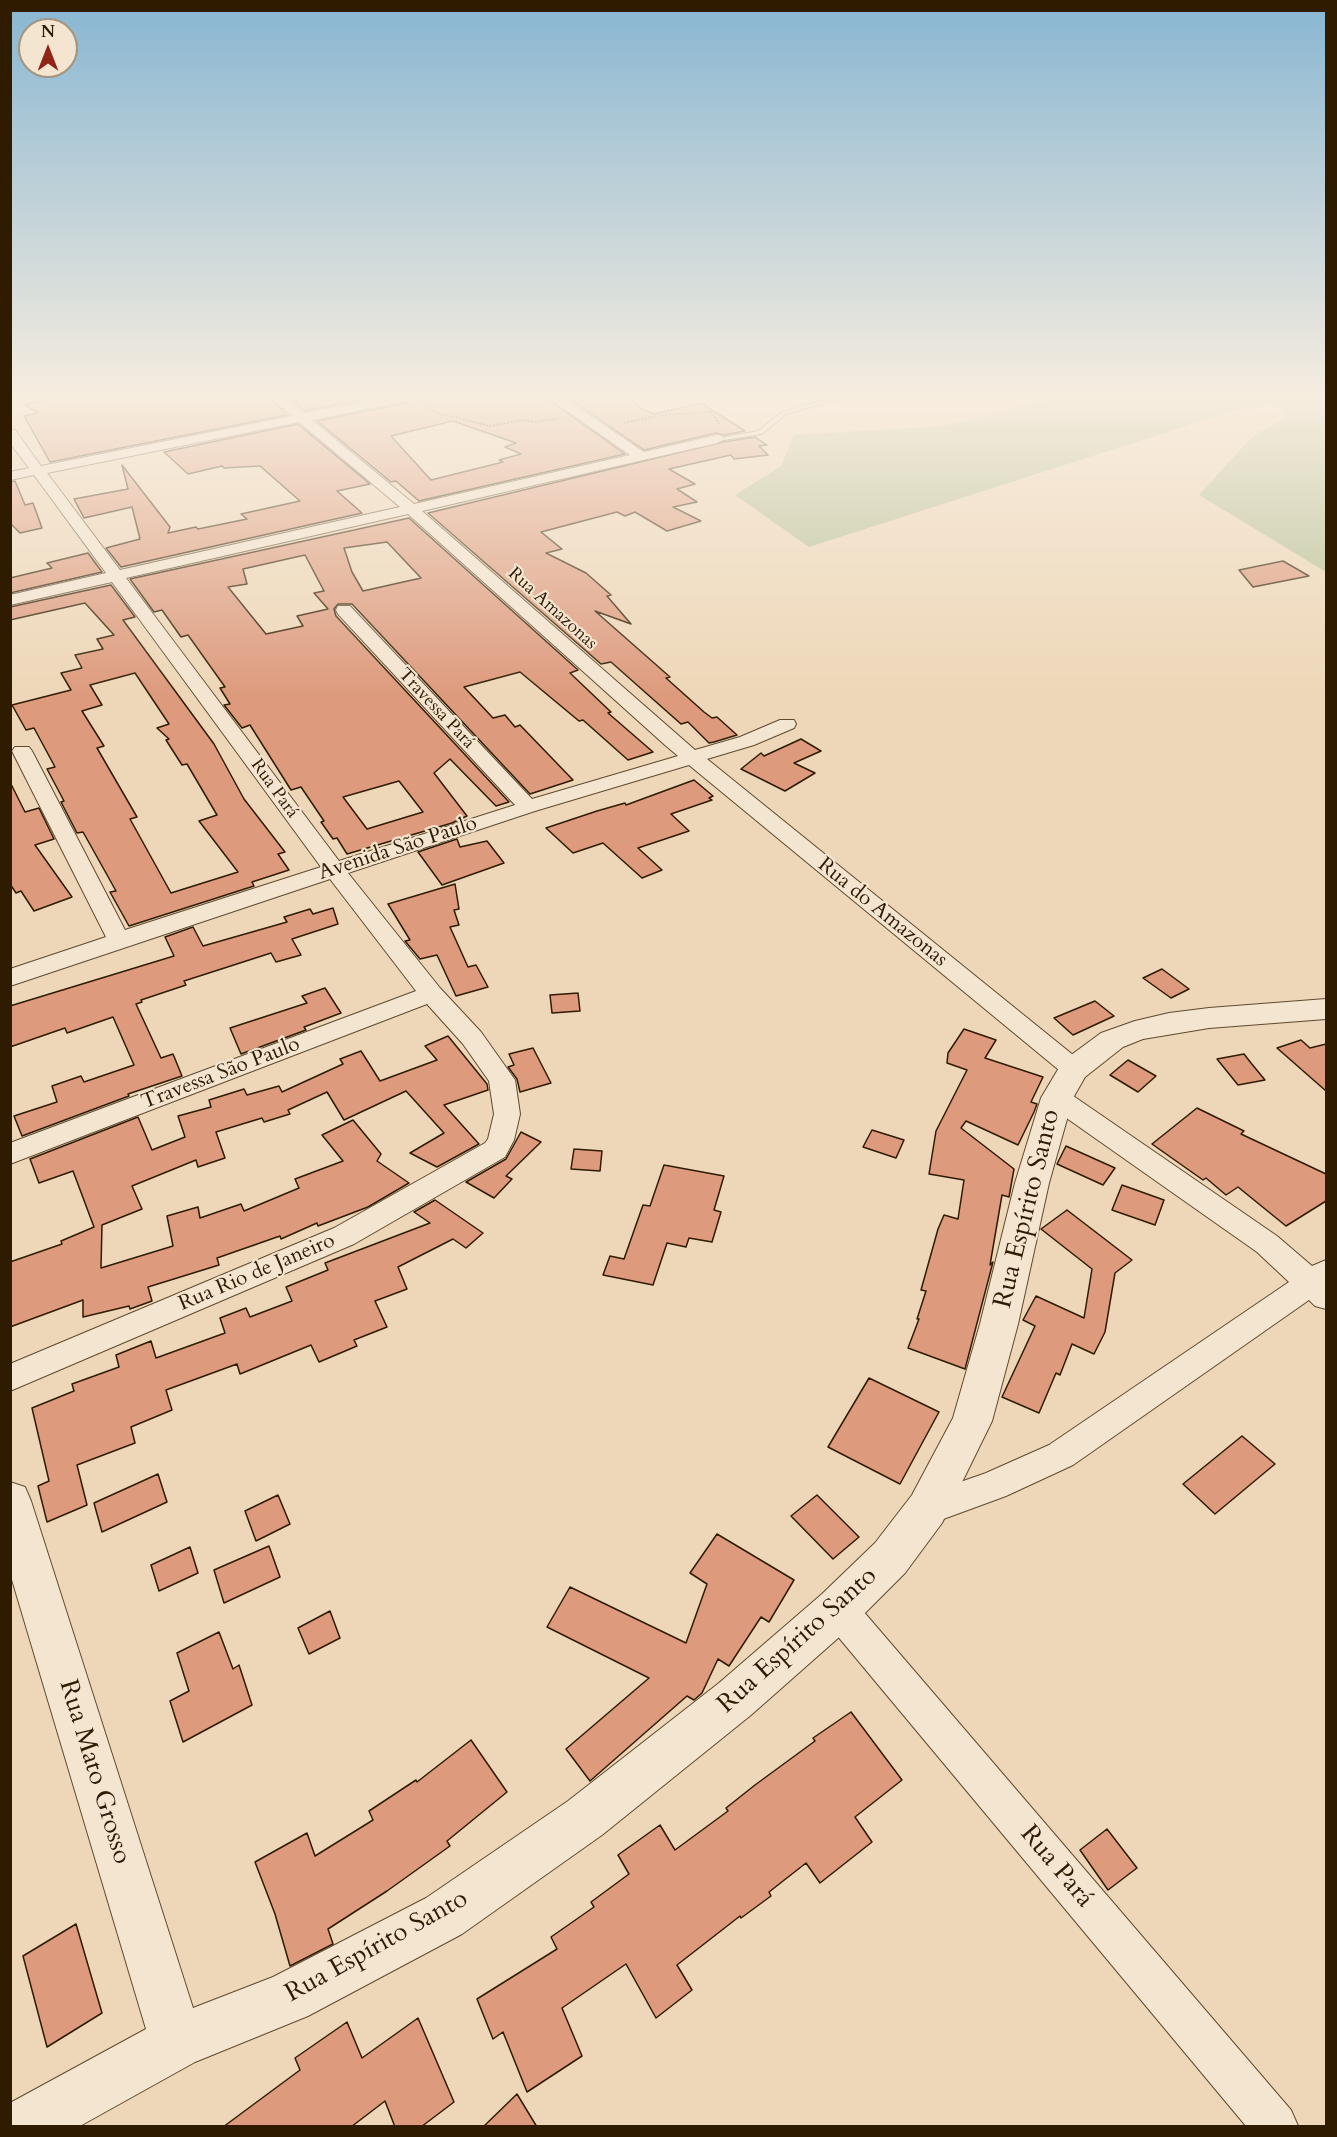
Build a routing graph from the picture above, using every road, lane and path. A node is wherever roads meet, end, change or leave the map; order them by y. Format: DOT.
graph roads {
  1 [pos="59,497"];
  2 [pos="396,497"];
  3 [pos="464,497"];
  4 [pos="411,509"];
  5 [pos="116,576"];
  6 [pos="10,600"];
  7 [pos="344,610"];
  8 [pos="787,724"];
  9 [pos="22,752"];
  10 [pos="691,757"];
  11 [pos="528,807"];
  12 [pos="334,870"];
  13 [pos="119,940"];
  14 [pos="10,978"];
  15 [pos="431,994"];
  16 [pos="1326,1009"];
  17 [pos="1065,1083"];
  18 [pos="495,1150"];
  19 [pos="10,1154"];
  20 [pos="1321,1284"];
  21 [pos="10,1378"];
  22 [pos="10,1502"];
  23 [pos="927,1509"];
  24 [pos="838,1609"];
  25 [pos="177,2042"];
  26 [pos="25,2127"];
  27 [pos="1275,2127"];
  1 -- 5 [label="street, Rua Pará"];
  2 -- 4 [label="street, Rua Amazonas"];
  3 -- 4 [label="street"];
  4 -- 5 [label="street"];
  4 -- 10 [label="street, Rua Amazonas"];
  5 -- 6 [label="street"];
  5 -- 12 [label="street, Rua Pará"];
  7 -- 11 [label="street, Travessa Pará"];
  8 -- 10 [label="street, Avenida São Paulo"];
  9 -- 13 [label="street"];
  10 -- 11 [label="street, Avenida São Paulo"];
  10 -- 17 [label="street, Rua do Amazonas"];
  11 -- 12 [label="street, Avenida São Paulo"];
  12 -- 13 [label="street, Avenida São Paulo"];
  12 -- 15 [label="street, Rua Pará"];
  13 -- 14 [label="street, Avenida São Paulo"];
  15 -- 18 [label="street, Rua Pará"];
  15 -- 19 [label="street, Travessa São Paulo"];
  16 -- 17 [label="street"];
  17 -- 20 [label="street, Rua do Amazonas"];
  17 -- 23 [label="street, Rua Espírito Santo"];
  18 -- 21 [label="street, Rua Rio de Janeiro"];
  20 -- 23 [label="street"];
  22 -- 25 [label="street, Rua Mato Grosso"];
  23 -- 24 [label="street, Rua Espírito Santo"];
  24 -- 25 [label="street, Rua Espírito Santo"];
  24 -- 27 [label="street, Rua Pará"];
  25 -- 26 [label="street, Rua Espírito Santo"];
}
